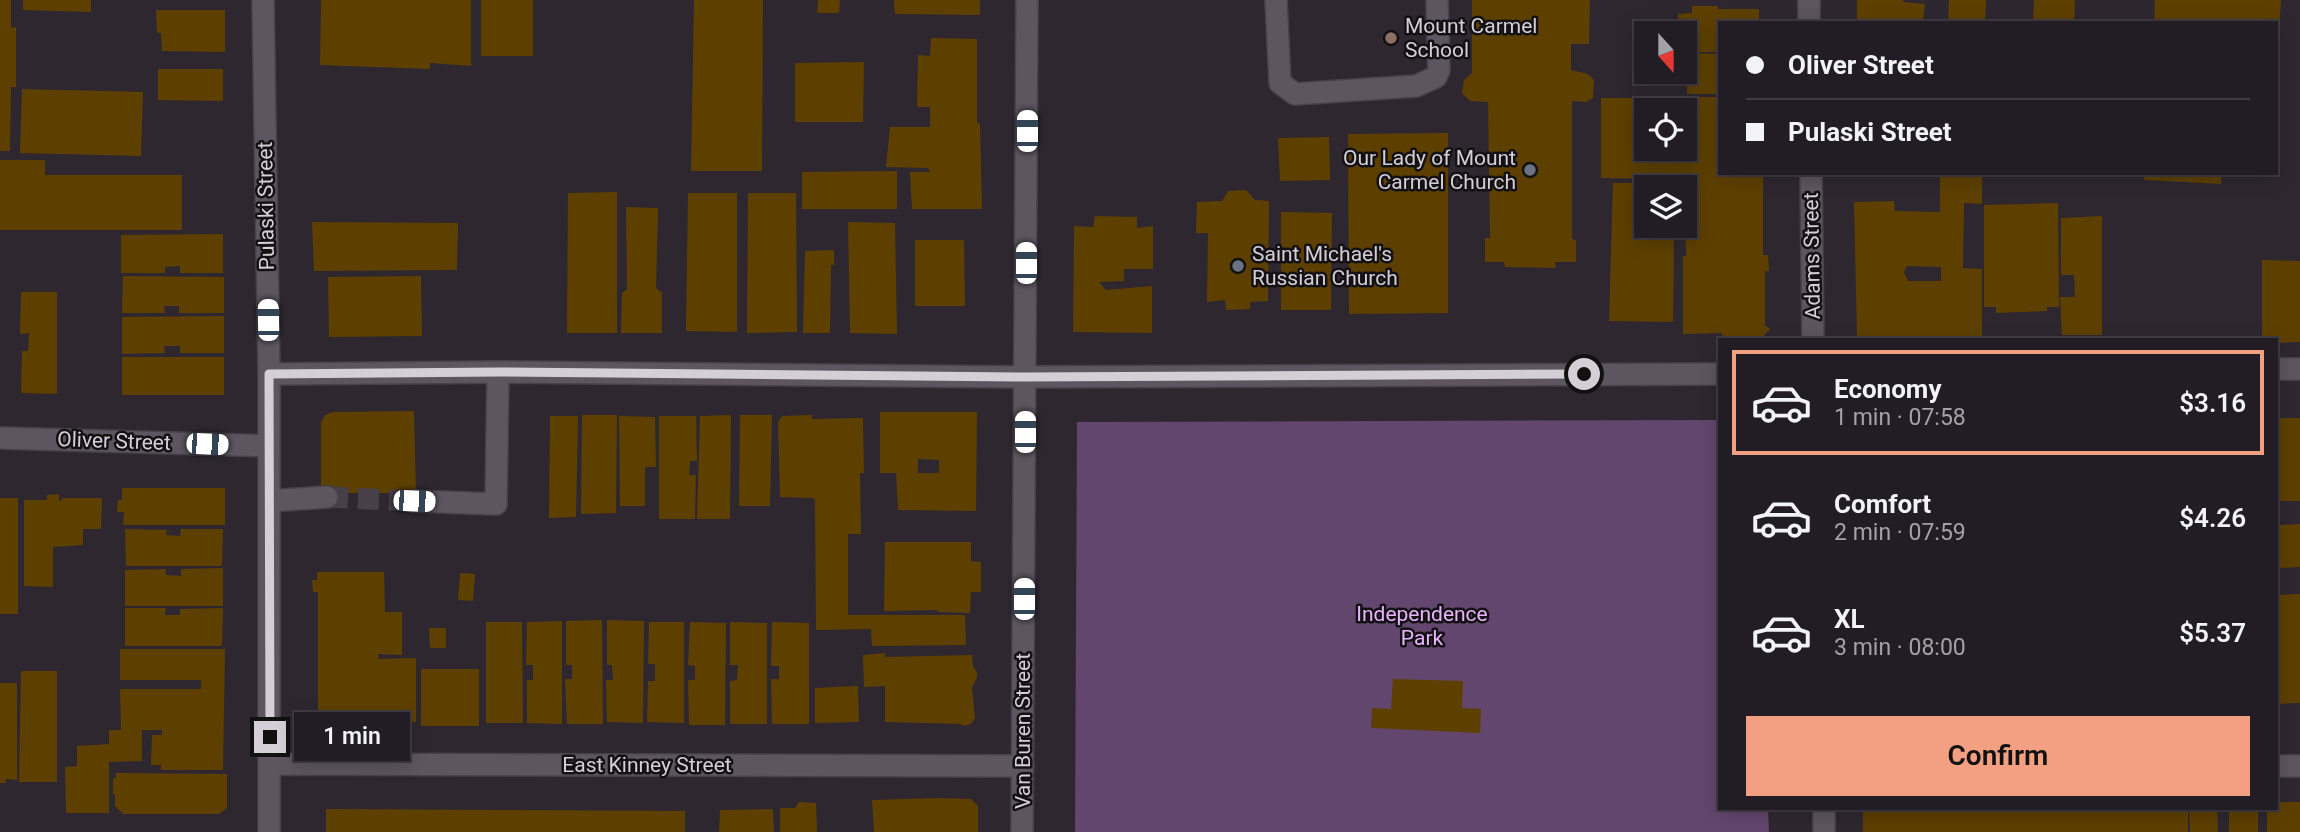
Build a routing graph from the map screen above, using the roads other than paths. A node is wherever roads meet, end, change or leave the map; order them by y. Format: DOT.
graph roads {
  1 [pos="263,0"];
  2 [pos="1027,0"];
  3 [pos="1276,0"];
  4 [pos="1437,0"];
  5 [pos="1809,0"];
  6 [pos="1809,21"];
  7 [pos="1811,175"];
  8 [pos="1812,338"];
  9 [pos="2278,369"];
  10 [pos="2300,369"];
  11 [pos="498,372"];
  12 [pos="269,374"];
  13 [pos="1718,374"];
  14 [pos="1025,377"];
  15 [pos="0,438"];
  16 [pos="269,446"];
  17 [pos="327,497"];
  18 [pos="269,500"];
  19 [pos="414,501"];
  20 [pos="270,764"];
  21 [pos="1023,766"];
  22 [pos="2278,766"];
  23 [pos="2300,766"];
  24 [pos="1824,810"];
  25 [pos="269,832"];
  26 [pos="1023,832"];
  27 [pos="1824,832"];
  1 -- 12 [label="street, Pulaski Street"];
  2 -- 14 [label="street, Van Buren Street"];
  3 -- 4 [label="street"];
  5 -- 6 [label="street"];
  7 -- 8 [label="street, Adams Street"];
  9 -- 10 [label="street"];
  11 -- 12 [label="street"];
  11 -- 14 [label="street"];
  11 -- 19 [label="street"];
  12 -- 16 [label="street, Pulaski Street"];
  13 -- 14 [label="street"];
  14 -- 21 [label="street, Van Buren Street"];
  15 -- 16 [label="street, Oliver Street"];
  16 -- 18 [label="street, Pulaski Street"];
  17 -- 18 [label="street"];
  18 -- 20 [label="street, Pulaski Street"];
  20 -- 21 [label="street, East Kinney Street"];
  20 -- 25 [label="street, Pulaski Street"];
  21 -- 26 [label="street, Van Buren Street"];
  22 -- 23 [label="street"];
  24 -- 27 [label="street"];
}
